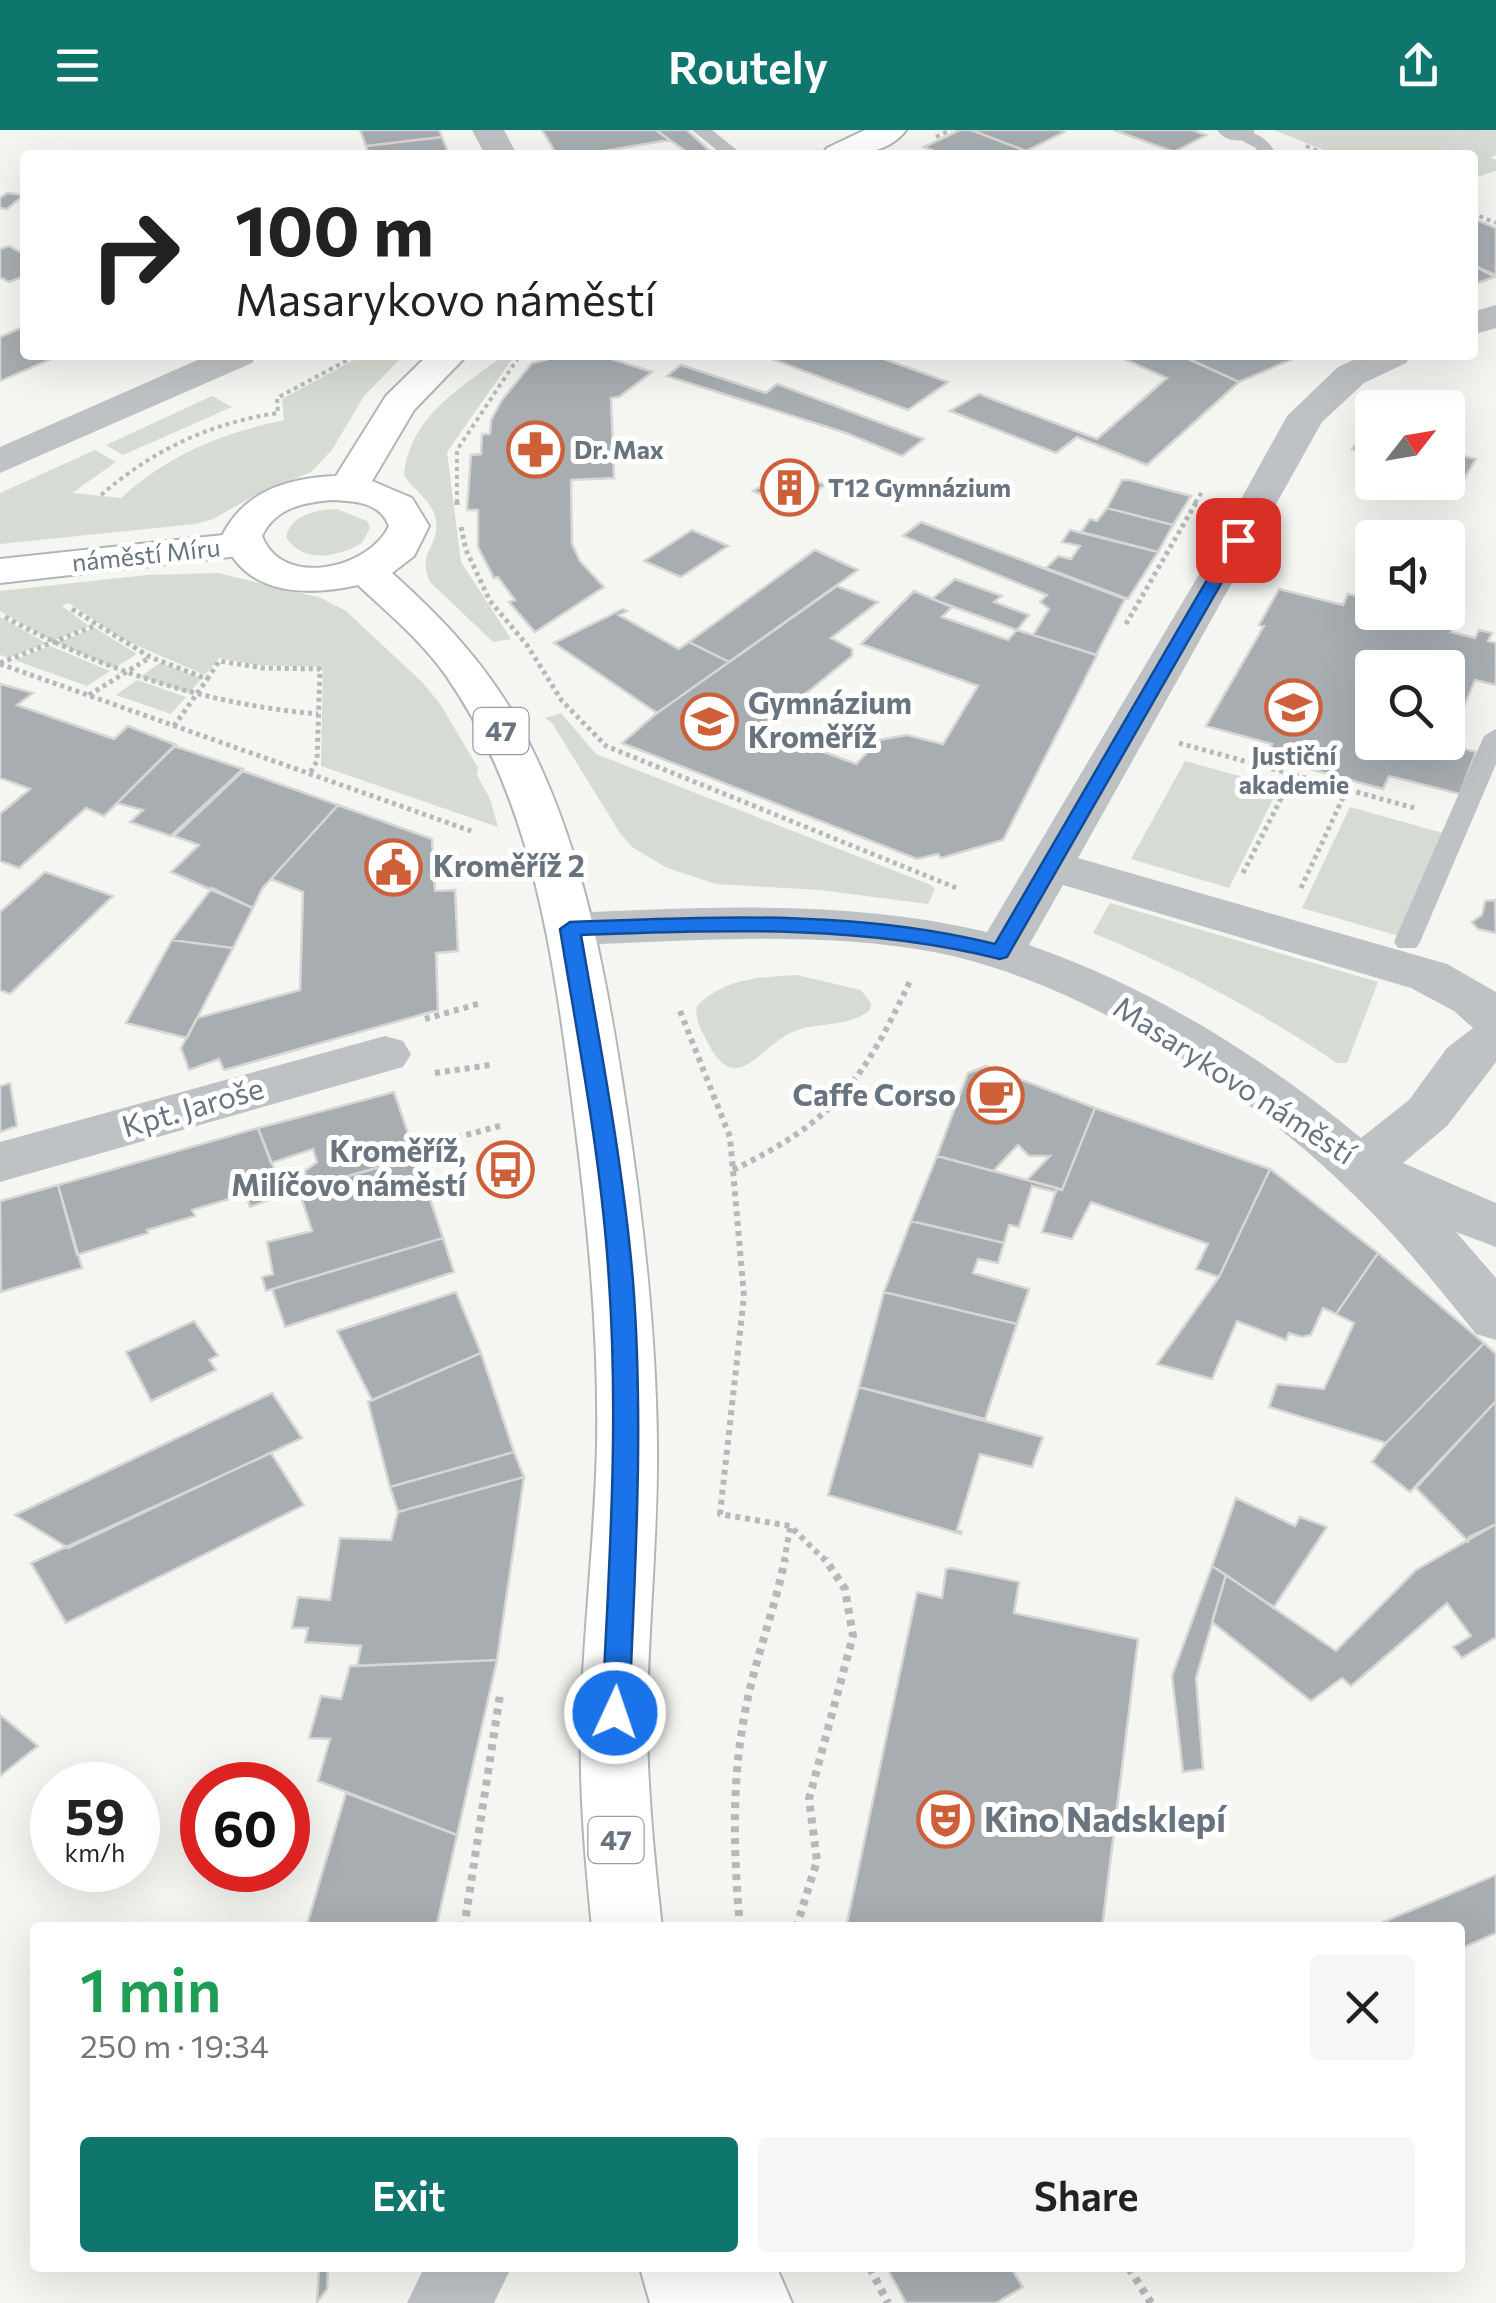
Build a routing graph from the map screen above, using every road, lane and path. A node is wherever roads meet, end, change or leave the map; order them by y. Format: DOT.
graph roads {
  1 [pos="701,130"];
  2 [pos="890,130"];
  3 [pos="1236,131"];
  4 [pos="727,150"];
  5 [pos="848,150"];
  6 [pos="1265,150"];
  7 [pos="228,360"];
  8 [pos="348,360"];
  9 [pos="445,360"];
  10 [pos="517,360"];
  11 [pos="1382,360"];
  12 [pos="0,461"];
  13 [pos="348,488"];
  14 [pos="101,495"];
  15 [pos="242,545"];
  16 [pos="0,560"];
  17 [pos="50,564"];
  18 [pos="0,571"];
  19 [pos="366,571"];
  20 [pos="67,605"];
  21 [pos="0,614"];
  22 [pos="95,626"];
  23 [pos="52,644"];
  24 [pos="150,657"];
  25 [pos="0,664"];
  26 [pos="123,674"];
  27 [pos="208,678"];
  28 [pos="89,696"];
  29 [pos="194,696"];
  30 [pos="318,714"];
  31 [pos="173,726"];
  32 [pos="1496,736"];
  33 [pos="1178,743"];
  34 [pos="1293,774"];
  35 [pos="309,775"];
  36 [pos="1347,789"];
  37 [pos="1460,820"];
  38 [pos="474,832"];
  39 [pos="1048,865"];
  40 [pos="1242,876"];
  41 [pos="1299,892"];
  42 [pos="972,894"];
  43 [pos="570,929"];
  44 [pos="1407,942"];
  45 [pos="1000,952"];
  46 [pos="914,974"];
  47 [pos="680,1011"];
  48 [pos="1496,1018"];
  49 [pos="1496,1038"];
  50 [pos="386,1054"];
  51 [pos="502,1126"];
  52 [pos="418,1148"];
  53 [pos="0,1162"];
  54 [pos="1359,1167"];
  55 [pos="733,1170"];
  56 [pos="1496,1226"];
  57 [pos="1496,1318"];
  58 [pos="790,1526"];
  59 [pos="500,1696"];
  60 [pos="465,1922"];
  61 [pos="625,1922"];
  62 [pos="740,1922"];
  63 [pos="798,1922"];
  64 [pos="469,2272"];
  65 [pos="680,2272"];
  66 [pos="738,2272"];
  67 [pos="872,2272"];
  68 [pos="1132,2272"];
  69 [pos="446,2303"];
  70 [pos="689,2303"];
  71 [pos="753,2303"];
  72 [pos="888,2303"];
  73 [pos="1151,2303"];
  1 -- 4 [label="lane"];
  2 -- 5 [label="main road"];
  3 -- 6 [label="lane"];
  7 -- 12 [label="street"];
  8 -- 14 [label="path"];
  9 -- 13 [label="main road"];
  10 -- 42 [label="path"];
  11 -- 39 [label="street"];
  13 -- 15 [label="main road, náměstí Míru"];
  13 -- 19 [label="main road, náměstí Míru"];
  15 -- 17 [label="main road, náměstí Míru"];
  15 -- 19 [label="main road, náměstí Míru"];
  16 -- 17 [label="street, náměstí Míru"];
  17 -- 18 [label="main road, náměstí Míru"];
  19 -- 43 [label="main road, 47"];
  20 -- 22 [label="path"];
  21 -- 23 [label="path"];
  22 -- 23 [label="path"];
  22 -- 24 [label="path"];
  23 -- 25 [label="path"];
  23 -- 26 [label="path"];
  24 -- 26 [label="path"];
  24 -- 27 [label="path"];
  25 -- 28 [label="path"];
  26 -- 28 [label="path"];
  26 -- 29 [label="path"];
  27 -- 29 [label="path"];
  27 -- 30 [label="path"];
  28 -- 31 [label="path"];
  29 -- 30 [label="path"];
  29 -- 31 [label="path"];
  30 -- 35 [label="path"];
  31 -- 35 [label="path"];
  32 -- 37 [label="lane"];
  33 -- 34 [label="path"];
  34 -- 36 [label="path"];
  34 -- 40 [label="path"];
  35 -- 38 [label="path"];
  36 -- 37 [label="path"];
  36 -- 41 [label="path"];
  37 -- 44 [label="lane"];
  39 -- 45 [label="street"];
  39 -- 48 [label="street"];
  43 -- 45 [label="street, Masarykovo náměstí"];
  43 -- 61 [label="main road, 47"];
  45 -- 54 [label="street, Masarykovo náměstí"];
  46 -- 55 [label="path"];
  47 -- 55 [label="path"];
  49 -- 54 [label="street, Masarykovo náměstí"];
  50 -- 53 [label="street, Kpt. Jaroše"];
  51 -- 52 [label="path"];
  54 -- 56 [label="street"];
  54 -- 57 [label="street"];
  55 -- 58 [label="path"];
  58 -- 62 [label="path"];
  58 -- 63 [label="path"];
  59 -- 60 [label="path"];
  64 -- 69 [label="street"];
  65 -- 70 [label="main road"];
  66 -- 71 [label="main road"];
  67 -- 72 [label="path"];
  68 -- 73 [label="path"];
}
